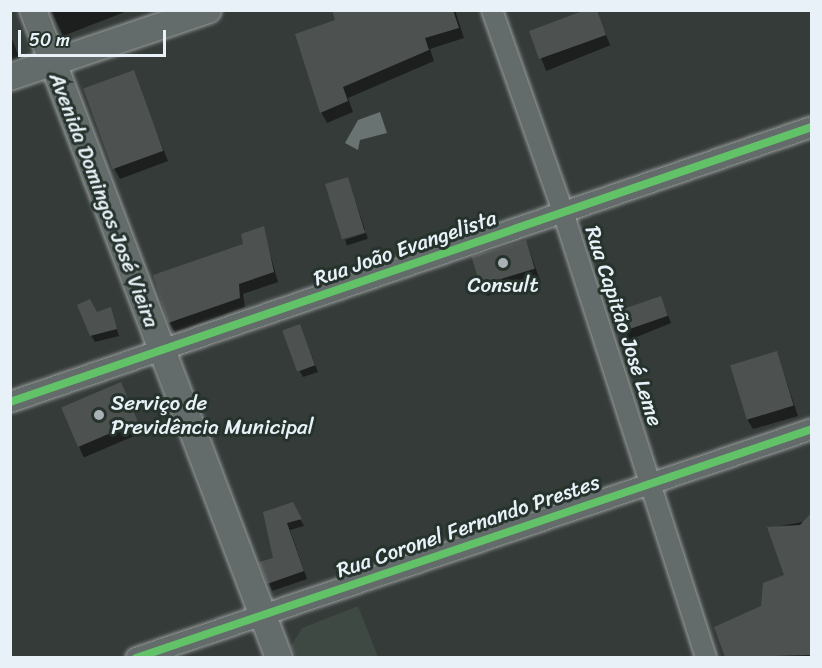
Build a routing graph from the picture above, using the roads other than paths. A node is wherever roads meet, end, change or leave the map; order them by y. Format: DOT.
graph roads {
  1 [pos="33,10"];
  2 [pos="208,10"];
  3 [pos="492,10"];
  4 [pos="52,63"];
  5 [pos="10,77"];
  6 [pos="812,127"];
  7 [pos="563,212"];
  8 [pos="162,350"];
  9 [pos="10,402"];
  10 [pos="812,429"];
  11 [pos="649,483"];
  12 [pos="263,615"];
  13 [pos="136,657"];
  14 [pos="279,657"];
  15 [pos="706,657"];
  1 -- 4 [label="main road, Avenida Domingos José Vieira"];
  2 -- 4 [label="main road"];
  3 -- 7 [label="street, Rua Capitão José Leme"];
  4 -- 5 [label="main road"];
  4 -- 8 [label="main road, Avenida Domingos José Vieira"];
  6 -- 7 [label="street, Rua João Evangelista"];
  7 -- 8 [label="street, Rua João Evangelista"];
  7 -- 11 [label="street, Rua Capitão José Leme"];
  8 -- 9 [label="street, Rua João Evangelista"];
  8 -- 12 [label="main road, Avenida Domingos José Vieira"];
  10 -- 11 [label="street, Rua Coronel Fernando Prestes"];
  11 -- 12 [label="street, Rua Coronel Fernando Prestes"];
  11 -- 15 [label="street, Rua Capitão José Leme"];
  12 -- 13 [label="street, Rua Coronel Fernando Prestes"];
  12 -- 14 [label="main road, Avenida Domingos José Vieira"];
}
